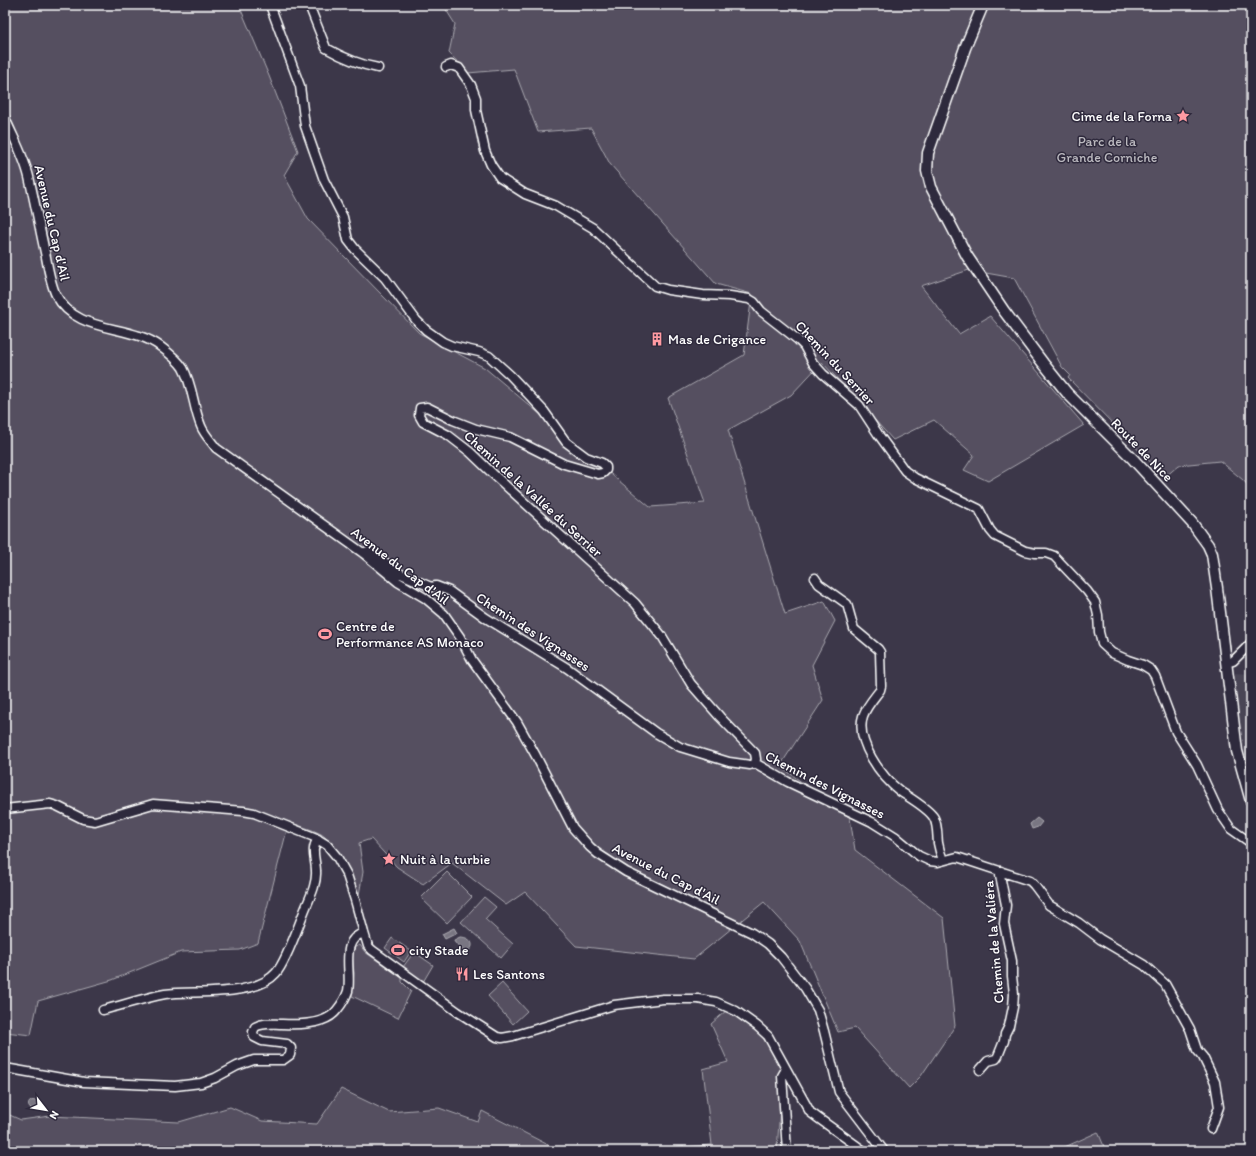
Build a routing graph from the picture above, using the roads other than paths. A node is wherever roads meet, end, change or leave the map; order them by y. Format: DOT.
graph roads {
  1 [pos="270,5"];
  2 [pos="309,5"];
  3 [pos="983,5"];
  4 [pos="446,67"];
  5 [pos="378,68"];
  6 [pos="5,118"];
  7 [pos="363,553"];
  8 [pos="815,578"];
  9 [pos="431,587"];
  10 [pos="425,598"];
  11 [pos="1251,643"];
  12 [pos="1226,663"];
  13 [pos="755,763"];
  14 [pos="1251,801"];
  15 [pos="5,810"];
  16 [pos="318,839"];
  17 [pos="1251,843"];
  18 [pos="943,860"];
  19 [pos="1002,871"];
  20 [pos="364,933"];
  21 [pos="103,1010"];
  22 [pos="5,1068"];
  23 [pos="786,1069"];
  24 [pos="980,1070"];
  25 [pos="1211,1129"];
  26 [pos="787,1151"];
  27 [pos="864,1151"];
  28 [pos="884,1151"];
  1 -- 13 [label="street, Chemin de la Vallée du Serrier"];
  2 -- 5 [label="street"];
  3 -- 12 [label="main road, Route de Nice"];
  4 -- 17 [label="street, Chemin du Serrier"];
  6 -- 7 [label="street, Avenue du Cap d'Ail"];
  7 -- 9 [label="street, Chemin des Vignasses"];
  7 -- 10 [label="street, Avenue du Cap d'Ail"];
  8 -- 18 [label="street"];
  9 -- 10 [label="street"];
  9 -- 13 [label="street, Chemin des Vignasses"];
  10 -- 28 [label="street, Avenue du Cap d'Ail"];
  11 -- 12 [label="street"];
  12 -- 14 [label="main road, Route de Nice"];
  13 -- 18 [label="street, Chemin des Vignasses"];
  15 -- 16 [label="street"];
  16 -- 20 [label="street"];
  16 -- 21 [label="street"];
  18 -- 19 [label="street, Chemin des Vignasses"];
  19 -- 24 [label="street, Chemin de la Valiéra"];
  19 -- 25 [label="street, Chemin des Vignasses"];
  20 -- 22 [label="street"];
  20 -- 23 [label="street"];
  23 -- 26 [label="street"];
  23 -- 27 [label="street"];
}
